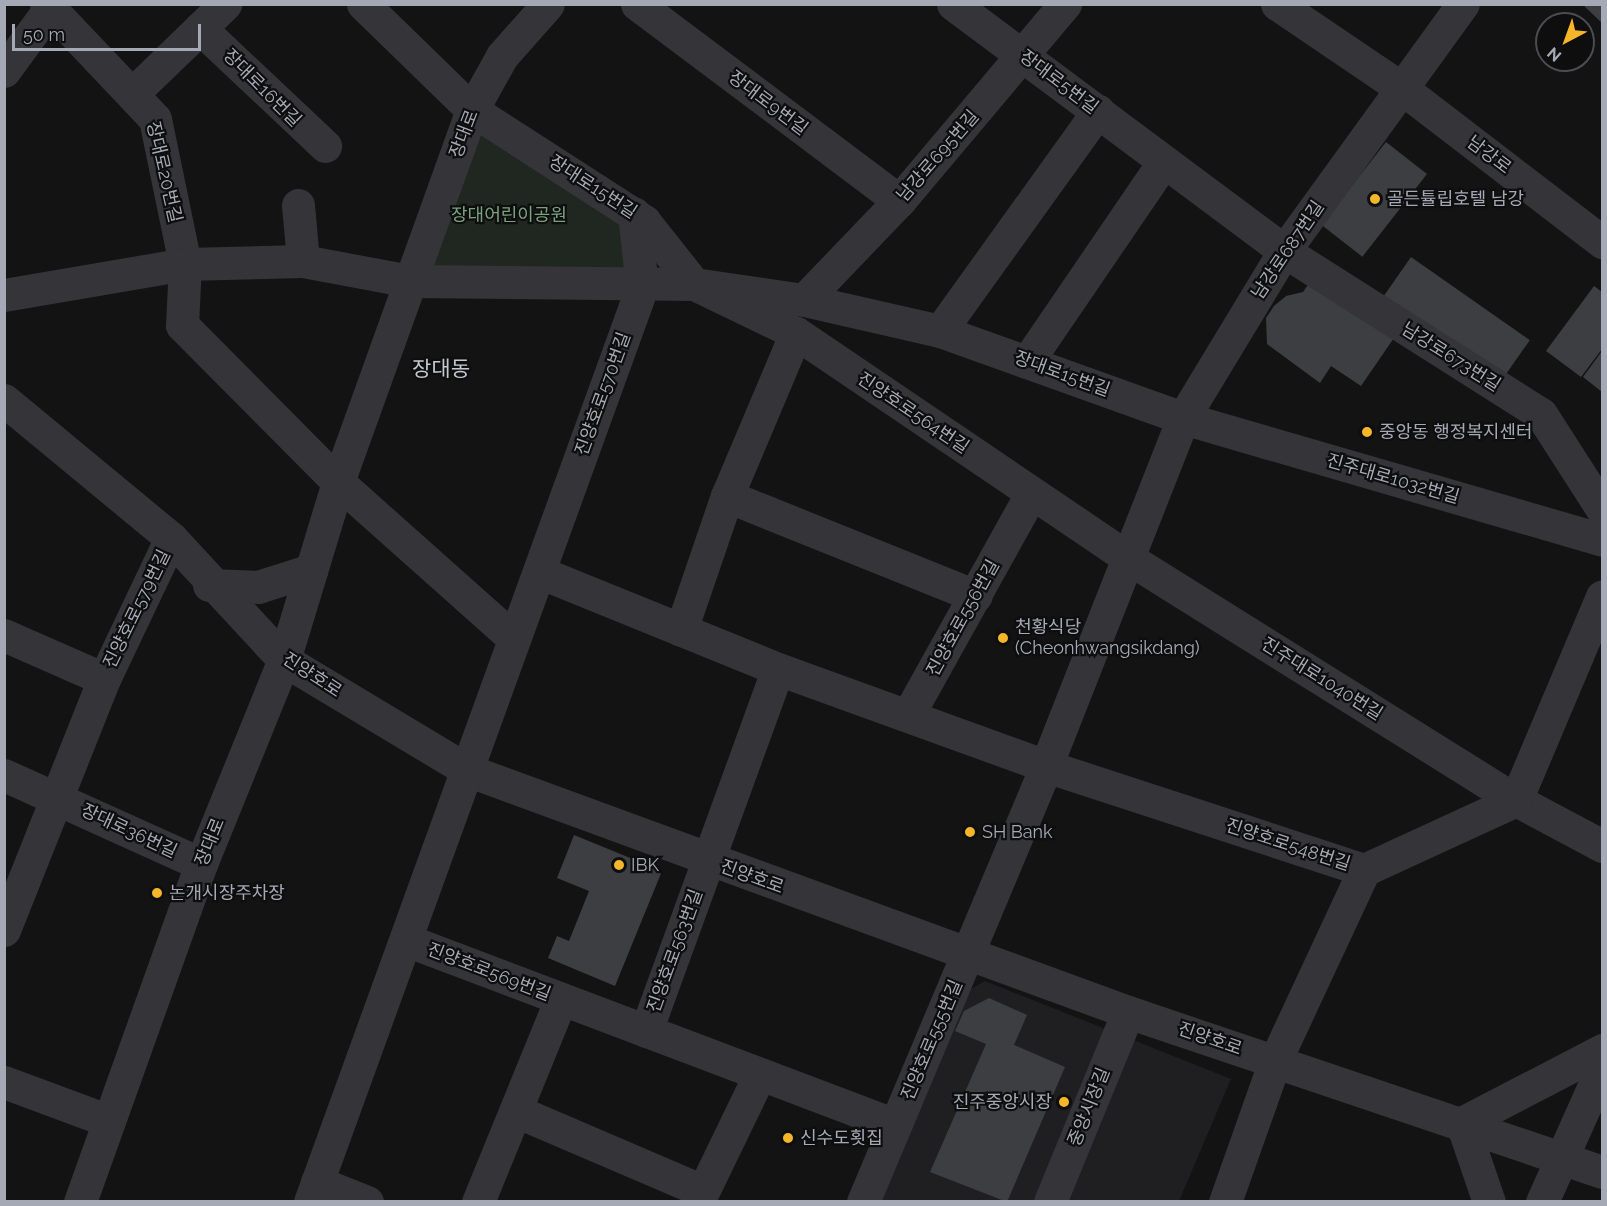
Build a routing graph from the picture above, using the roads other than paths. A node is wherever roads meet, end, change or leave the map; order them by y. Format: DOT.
graph roads {
  1 [pos="225,4"];
  2 [pos="363,4"];
  3 [pos="548,4"];
  4 [pos="637,4"];
  5 [pos="953,4"];
  6 [pos="1065,4"];
  7 [pos="1277,4"];
  8 [pos="1463,4"];
  9 [pos="50,7"];
  10 [pos="200,28"];
  11 [pos="1024,56"];
  12 [pos="4,71"];
  13 [pos="1404,90"];
  14 [pos="134,92"];
  15 [pos="472,110"];
  16 [pos="1098,111"];
  17 [pos="325,146"];
  18 [pos="1164,161"];
  19 [pos="900,201"];
  20 [pos="298,205"];
  21 [pos="634,213"];
  22 [pos="1602,242"];
  23 [pos="1284,251"];
  24 [pos="303,261"];
  25 [pos="185,264"];
  26 [pos="410,281"];
  27 [pos="694,284"];
  28 [pos="642,287"];
  29 [pos="4,295"];
  30 [pos="804,300"];
  31 [pos="940,331"];
  32 [pos="796,333"];
  33 [pos="1027,362"];
  34 [pos="4,400"];
  35 [pos="1183,418"];
  36 [pos="338,482"];
  37 [pos="1030,494"];
  38 [pos="1599,494"];
  39 [pos="727,496"];
  40 [pos="171,538"];
  41 [pos="1602,540"];
  42 [pos="1128,558"];
  43 [pos="311,570"];
  44 [pos="539,572"];
  45 [pos="209,585"];
  46 [pos="976,596"];
  47 [pos="1602,596"];
  48 [pos="681,630"];
  49 [pos="4,635"];
  50 [pos="514,639"];
  51 [pos="284,660"];
  52 [pos="778,669"];
  53 [pos="104,679"];
  54 [pos="908,715"];
  55 [pos="1046,766"];
  56 [pos="467,770"];
  57 [pos="4,775"];
  58 [pos="57,798"];
  59 [pos="1516,800"];
  60 [pos="1602,846"];
  61 [pos="708,861"];
  62 [pos="201,864"];
  63 [pos="1364,870"];
  64 [pos="4,930"];
  65 [pos="405,940"];
  66 [pos="969,954"];
  67 [pos="561,999"];
  68 [pos="1128,1012"];
  69 [pos="646,1031"];
  70 [pos="1602,1050"];
  71 [pos="1275,1061"];
  72 [pos="1602,1068"];
  73 [pos="760,1074"];
  74 [pos="4,1082"];
  75 [pos="516,1111"];
  76 [pos="108,1121"];
  77 [pos="1462,1123"];
  78 [pos="895,1125"];
  79 [pos="1561,1156"];
  80 [pos="1602,1172"];
  81 [pos="314,1192"];
  82 [pos="700,1196"];
  83 [pos="863,1201"];
  84 [pos="80,1202"];
  85 [pos="367,1202"];
  86 [pos="478,1202"];
  87 [pos="1050,1202"];
  88 [pos="1225,1202"];
  89 [pos="1489,1202"];
  90 [pos="1542,1202"];
  1 -- 10 [label="street"];
  2 -- 15 [label="street"];
  3 -- 15 [label="street, 장대로"];
  4 -- 19 [label="street, 장대로9번길"];
  5 -- 11 [label="street, 장대로5번길"];
  6 -- 11 [label="street, 남강로695번길"];
  7 -- 13 [label="street, 남강로"];
  8 -- 13 [label="street"];
  9 -- 12 [label="street"];
  9 -- 14 [label="street, 장대로20번길"];
  10 -- 14 [label="street"];
  10 -- 17 [label="street, 장대로16번길"];
  11 -- 16 [label="street, 장대로5번길"];
  11 -- 19 [label="street, 남강로695번길"];
  13 -- 22 [label="street, 남강로"];
  13 -- 23 [label="street, 남강로687번길"];
  14 -- 25 [label="street, 장대로20번길"];
  15 -- 21 [label="street, 장대로15번길"];
  15 -- 26 [label="street, 장대로"];
  16 -- 18 [label="street, 장대로5번길"];
  16 -- 31 [label="street"];
  18 -- 23 [label="street, 장대로5번길"];
  18 -- 33 [label="street"];
  19 -- 30 [label="street, 남강로695번길"];
  20 -- 24 [label="street"];
  21 -- 27 [label="street, 장대로15번길"];
  21 -- 28 [label="street, 진양호로570번길"];
  23 -- 35 [label="street, 남강로687번길"];
  23 -- 38 [label="street, 남강로673번길"];
  24 -- 25 [label="street"];
  24 -- 26 [label="street"];
  25 -- 29 [label="street"];
  25 -- 36 [label="street"];
  26 -- 28 [label="street"];
  26 -- 36 [label="street, 장대로"];
  27 -- 28 [label="street, 장대로15번길"];
  27 -- 30 [label="street, 장대로15번길"];
  27 -- 32 [label="street, 진양호로564번길"];
  28 -- 44 [label="street, 진양호로570번길"];
  30 -- 31 [label="street, 장대로15번길"];
  31 -- 33 [label="street, 장대로15번길"];
  32 -- 37 [label="street, 진양호로564번길"];
  32 -- 39 [label="street"];
  33 -- 35 [label="street, 장대로15번길"];
  34 -- 40 [label="street, 진양호로"];
  35 -- 41 [label="street, 진주대로1032번길"];
  35 -- 42 [label="street"];
  36 -- 43 [label="street, 장대로"];
  36 -- 50 [label="street"];
  37 -- 42 [label="street"];
  37 -- 46 [label="street, 진양호로556번길"];
  39 -- 46 [label="street"];
  39 -- 48 [label="street"];
  40 -- 45 [label="street, 진양호로"];
  40 -- 53 [label="street, 진양호로579번길"];
  42 -- 55 [label="street"];
  42 -- 59 [label="street, 진주대로1040번길"];
  43 -- 45 [label="street"];
  43 -- 51 [label="street, 장대로"];
  44 -- 48 [label="street"];
  44 -- 50 [label="street, 진양호로570번길"];
  45 -- 51 [label="street, 진양호로"];
  46 -- 54 [label="street, 진양호로556번길"];
  47 -- 59 [label="street"];
  48 -- 52 [label="street"];
  49 -- 53 [label="street, 진양호로579번길"];
  50 -- 56 [label="street, 진양호로570번길"];
  51 -- 56 [label="street, 진양호로"];
  51 -- 62 [label="street, 장대로"];
  52 -- 54 [label="street"];
  52 -- 61 [label="street"];
  53 -- 58 [label="street, 진양호로579번길"];
  54 -- 55 [label="street"];
  55 -- 63 [label="street, 진양호로548번길"];
  55 -- 66 [label="street"];
  56 -- 61 [label="street, 진양호로"];
  56 -- 65 [label="street, 진양호로569번길"];
  57 -- 58 [label="street, 장대로36번길"];
  58 -- 62 [label="street, 장대로36번길"];
  58 -- 64 [label="street"];
  59 -- 60 [label="street, 진주대로1040번길"];
  59 -- 63 [label="street"];
  61 -- 66 [label="street, 진양호로"];
  61 -- 69 [label="street, 진양호로563번길"];
  62 -- 76 [label="street, 장대로"];
  63 -- 71 [label="street, 진양호로548번길"];
  65 -- 67 [label="street, 진양호로569번길"];
  65 -- 81 [label="street, 진양호로569번길"];
  66 -- 68 [label="street, 진양호로"];
  66 -- 78 [label="street, 진양호로555번길"];
  67 -- 69 [label="street"];
  67 -- 75 [label="street, 진양호로569번길"];
  68 -- 71 [label="street, 진양호로"];
  68 -- 87 [label="street, 중앙시장길"];
  69 -- 73 [label="street, 진양호로563번길"];
  70 -- 77 [label="street"];
  71 -- 77 [label="street, 진양호로"];
  71 -- 88 [label="street, 진양호로548번길"];
  72 -- 79 [label="street"];
  73 -- 78 [label="street"];
  73 -- 82 [label="street"];
  74 -- 76 [label="street"];
  75 -- 82 [label="street"];
  75 -- 86 [label="street, 진양호로569번길"];
  76 -- 84 [label="street, 장대로"];
  77 -- 79 [label="street, 진양호로"];
  77 -- 89 [label="street"];
  78 -- 83 [label="street, 진양호로555번길"];
  79 -- 80 [label="street, 진양호로"];
  79 -- 90 [label="street"];
  81 -- 85 [label="street"];
}
